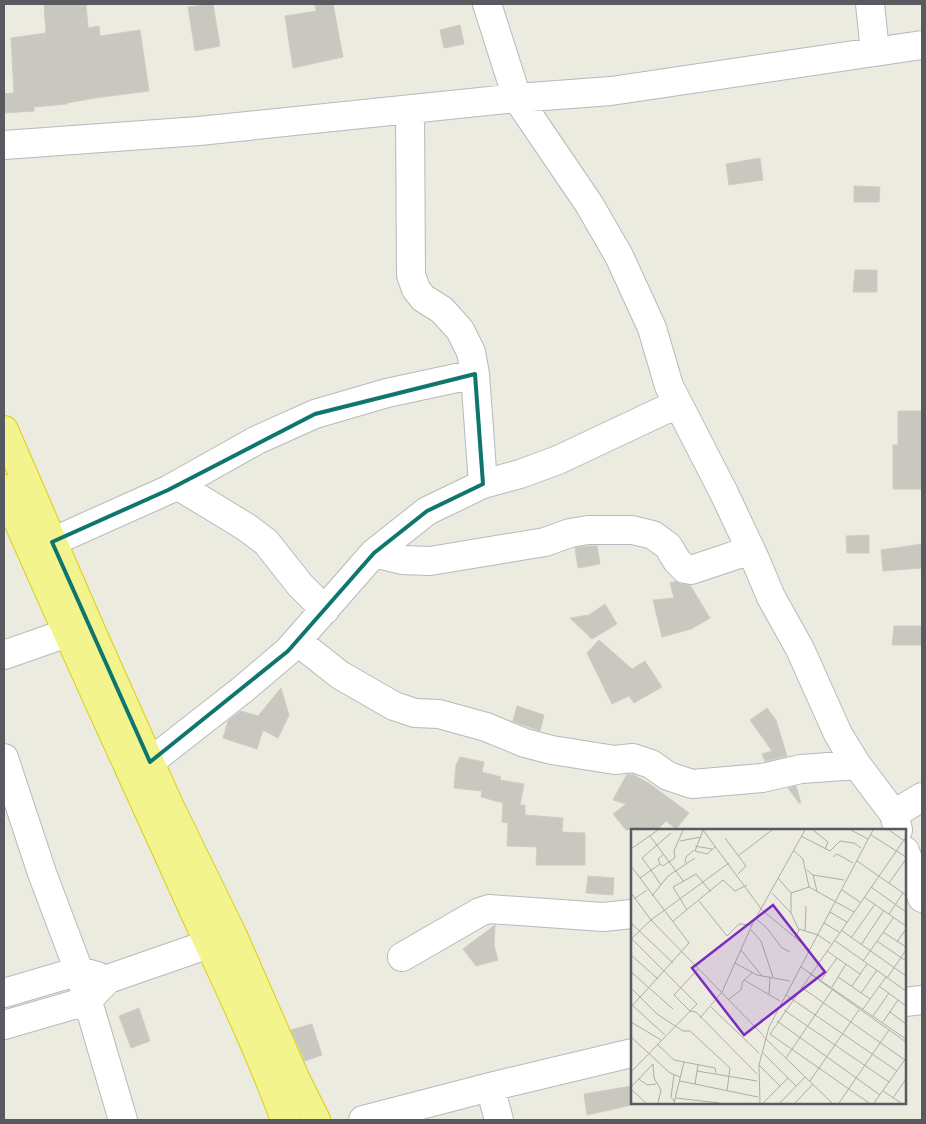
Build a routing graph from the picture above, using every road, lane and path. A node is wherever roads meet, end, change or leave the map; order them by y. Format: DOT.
graph roads {
  1 [pos="488,4"];
  2 [pos="870,4"];
  3 [pos="922,45"];
  4 [pos="875,52"];
  5 [pos="517,98"];
  6 [pos="410,109"];
  7 [pos="4,145"];
  8 [pos="475,374"];
  9 [pos="677,404"];
  10 [pos="4,430"];
  11 [pos="483,484"];
  12 [pos="178,485"];
  13 [pos="4,490"];
  14 [pos="30,521"];
  15 [pos="52,542"];
  16 [pos="750,550"];
  17 [pos="374,552"];
  18 [pos="325,610"];
  19 [pos="67,633"];
  20 [pos="296,641"];
  21 [pos="4,656"];
  22 [pos="4,758"];
  23 [pos="150,762"];
  24 [pos="857,764"];
  25 [pos="922,797"];
  26 [pos="14,819"];
  27 [pos="896,822"];
  28 [pos="906,855"];
  29 [pos="914,892"];
  30 [pos="631,914"];
  31 [pos="221,940"];
  32 [pos="402,957"];
  33 [pos="79,971"];
  34 [pos="108,979"];
  35 [pos="4,993"];
  36 [pos="922,1000"];
  37 [pos="87,1001"];
  38 [pos="906,1002"];
  39 [pos="4,1025"];
  40 [pos="631,1053"];
  41 [pos="490,1086"];
  42 [pos="123,1120"];
  43 [pos="285,1120"];
  44 [pos="316,1120"];
  45 [pos="363,1120"];
  46 [pos="499,1120"];
  1 -- 5 [label="street"];
  2 -- 4 [label="street"];
  3 -- 4 [label="street"];
  4 -- 5 [label="street"];
  5 -- 6 [label="street"];
  5 -- 9 [label="street"];
  6 -- 7 [label="street"];
  6 -- 8 [label="street"];
  8 -- 11 [label="street"];
  8 -- 12 [label="street"];
  9 -- 11 [label="street"];
  9 -- 16 [label="street"];
  10 -- 14 [label="highway"];
  11 -- 17 [label="street"];
  12 -- 15 [label="street"];
  12 -- 18 [label="street"];
  13 -- 14 [label="highway"];
  14 -- 15 [label="highway"];
  14 -- 19 [label="highway"];
  15 -- 23 [label="highway"];
  16 -- 17 [label="street"];
  16 -- 24 [label="street"];
  17 -- 18 [label="street"];
  18 -- 20 [label="street"];
  19 -- 21 [label="street"];
  19 -- 31 [label="highway"];
  20 -- 23 [label="street"];
  20 -- 24 [label="street"];
  22 -- 26 [label="street"];
  23 -- 31 [label="highway"];
  24 -- 27 [label="street"];
  25 -- 27 [label="street"];
  26 -- 33 [label="street"];
  28 -- 29 [label="street"];
  30 -- 32 [label="street"];
  31 -- 34 [label="street"];
  31 -- 43 [label="highway"];
  31 -- 44 [label="highway"];
  33 -- 34 [label="street"];
  33 -- 35 [label="street"];
  33 -- 37 [label="street"];
  34 -- 37 [label="street"];
  36 -- 38 [label="street"];
  37 -- 39 [label="street"];
  37 -- 42 [label="street"];
  40 -- 41 [label="street"];
  41 -- 45 [label="street"];
  41 -- 46 [label="street"];
}
